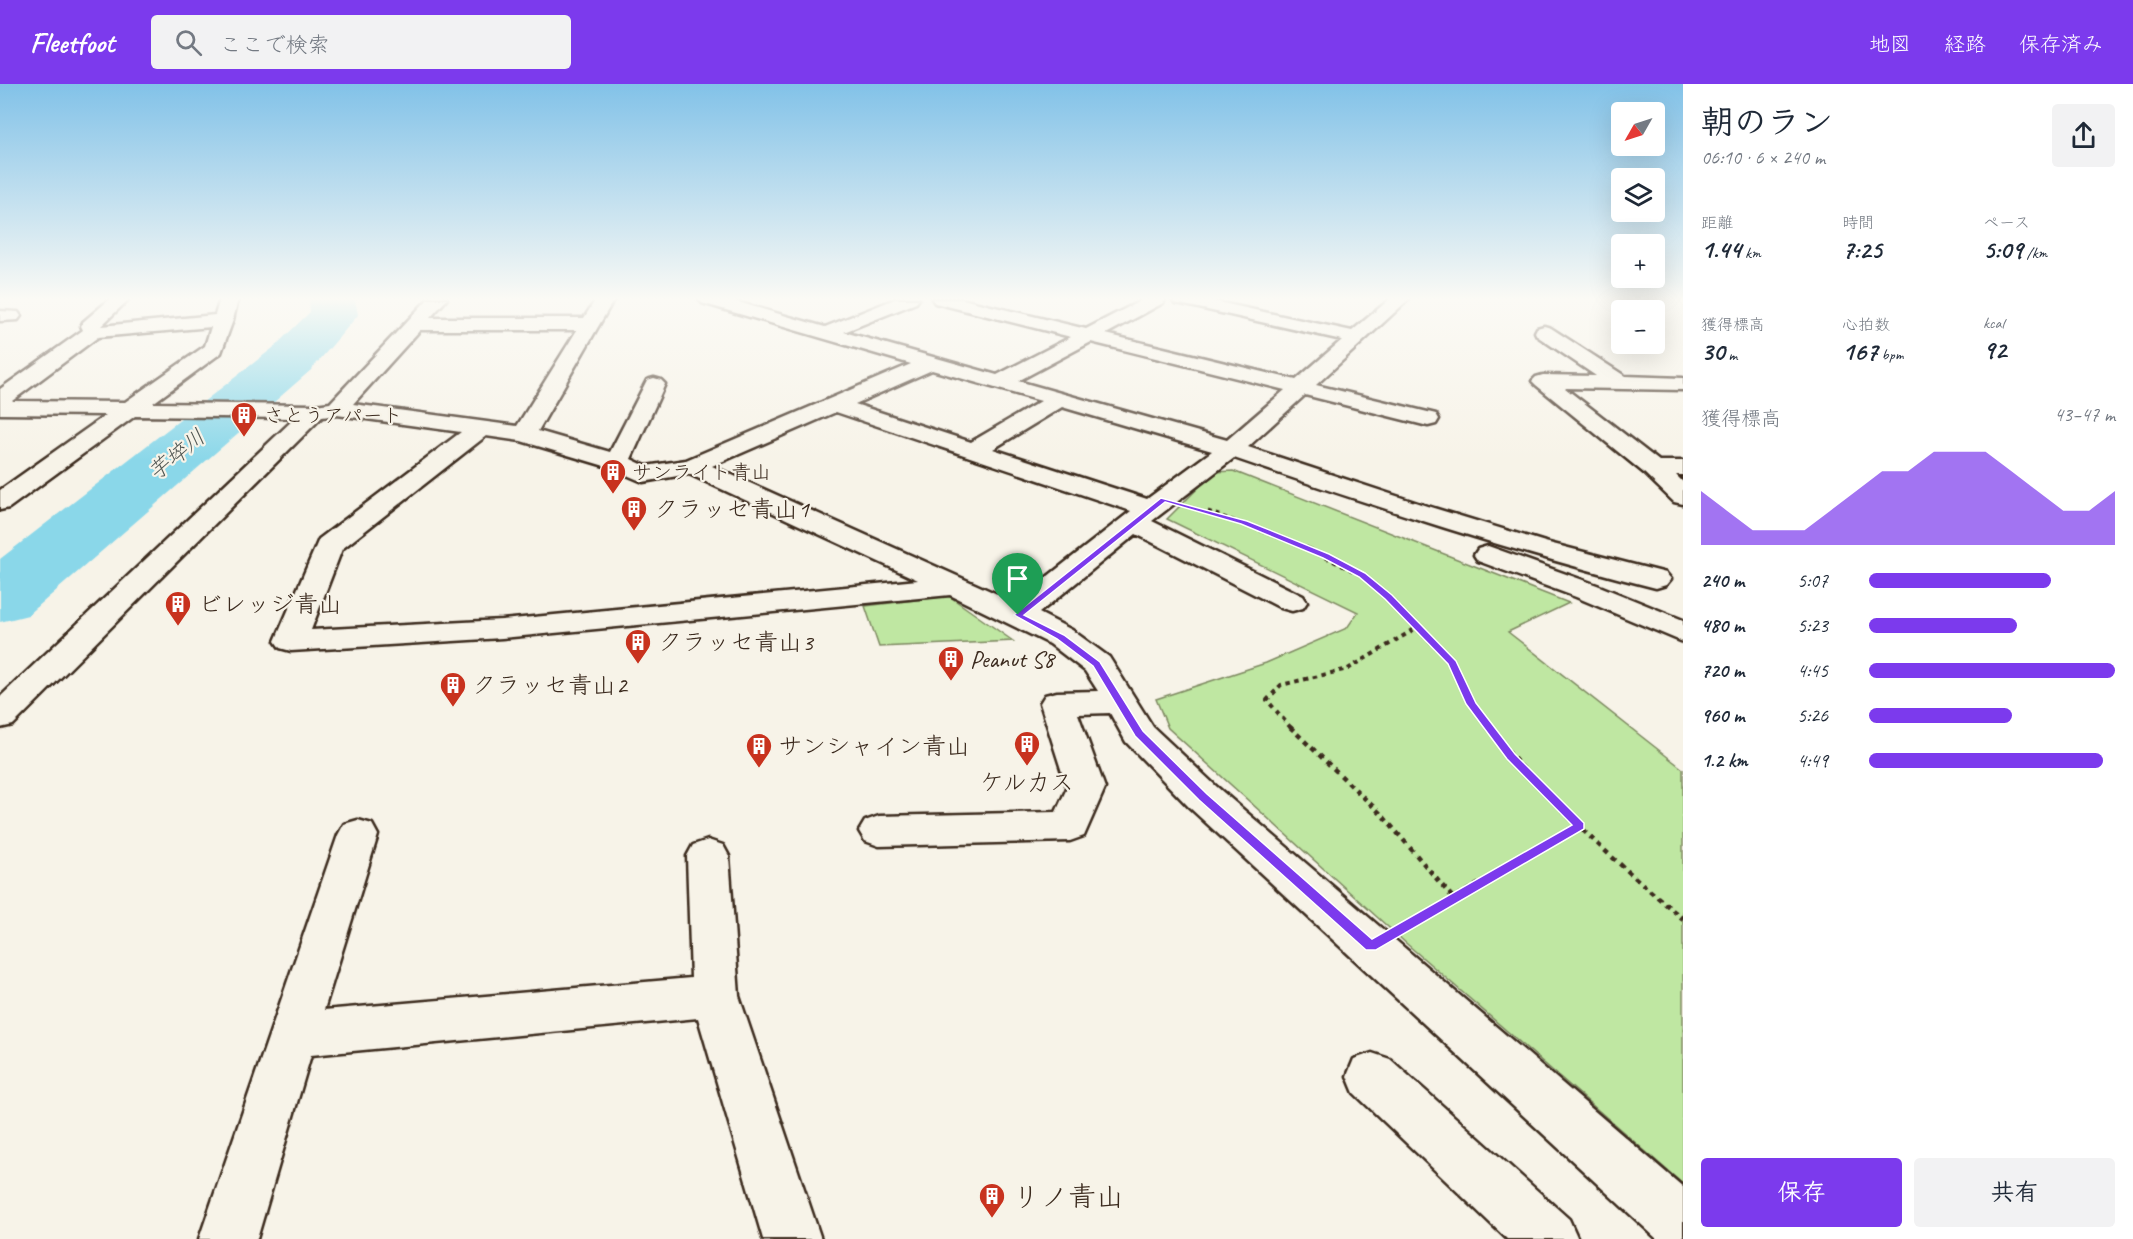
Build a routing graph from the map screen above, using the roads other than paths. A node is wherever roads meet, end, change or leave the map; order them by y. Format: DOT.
graph roads {
  1 [pos="64,353"];
  2 [pos="209,353"];
  3 [pos="385,353"];
  4 [pos="573,353"];
  5 [pos="895,353"];
  6 [pos="1056,353"];
  7 [pos="1164,353"];
  8 [pos="1340,353"];
  9 [pos="1574,353"];
  10 [pos="930,363"];
  11 [pos="1619,382"];
  12 [pos="999,383"];
  13 [pos="654,384"];
  14 [pos="1683,384"];
  15 [pos="1301,388"];
  16 [pos="0,399"];
  17 [pos="1059,400"];
  18 [pos="834,404"];
  19 [pos="0,407"];
  20 [pos="134,408"];
  21 [pos="326,410"];
  22 [pos="1428,419"];
  23 [pos="480,429"];
  24 [pos="524,434"];
  25 [pos="974,450"];
  26 [pos="1225,453"];
  27 [pos="617,462"];
  28 [pos="692,466"];
  29 [pos="1653,468"];
  30 [pos="1683,468"];
  31 [pos="1683,496"];
  32 [pos="0,502"];
  33 [pos="1150,510"];
  34 [pos="1656,579"];
  35 [pos="956,586"];
  36 [pos="1293,602"];
  37 [pos="1018,615"];
  38 [pos="1683,632"];
  39 [pos="1122,702"];
  40 [pos="0,717"];
  41 [pos="879,831"];
  42 [pos="358,835"];
  43 [pos="708,856"];
  44 [pos="715,996"];
  45 [pos="292,1035"];
  46 [pos="1372,1077"];
  47 [pos="1683,1224"];
  48 [pos="1540,1236"];
  49 [pos="228,1239"];
  50 [pos="792,1239"];
  1 -- 16 [label="street"];
  2 -- 20 [label="street"];
  3 -- 21 [label="street"];
  4 -- 24 [label="street"];
  5 -- 10 [label="street"];
  6 -- 12 [label="street"];
  7 -- 15 [label="street"];
  8 -- 15 [label="street"];
  9 -- 11 [label="street"];
  10 -- 12 [label="street"];
  10 -- 18 [label="street"];
  11 -- 14 [label="street"];
  11 -- 29 [label="street"];
  12 -- 17 [label="street"];
  13 -- 27 [label="street"];
  15 -- 22 [label="street"];
  15 -- 26 [label="street"];
  17 -- 25 [label="street"];
  17 -- 26 [label="street"];
  18 -- 25 [label="street"];
  18 -- 28 [label="street"];
  19 -- 20 [label="street"];
  20 -- 21 [label="street"];
  20 -- 32 [label="street"];
  21 -- 23 [label="street"];
  21 -- 40 [label="street"];
  23 -- 24 [label="street"];
  23 -- 35 [label="street"];
  24 -- 27 [label="street"];
  25 -- 33 [label="street"];
  26 -- 33 [label="street"];
  26 -- 34 [label="street"];
  26 -- 38 [label="street"];
  27 -- 28 [label="street"];
  28 -- 35 [label="street"];
  29 -- 30 [label="street"];
  29 -- 31 [label="street"];
  33 -- 36 [label="street"];
  33 -- 37 [label="street"];
  35 -- 37 [label="street"];
  37 -- 39 [label="street"];
  39 -- 41 [label="street"];
  39 -- 47 [label="street"];
  42 -- 45 [label="street"];
  43 -- 44 [label="street"];
  44 -- 45 [label="street"];
  44 -- 50 [label="street"];
  45 -- 49 [label="street"];
  46 -- 48 [label="street"];
}
